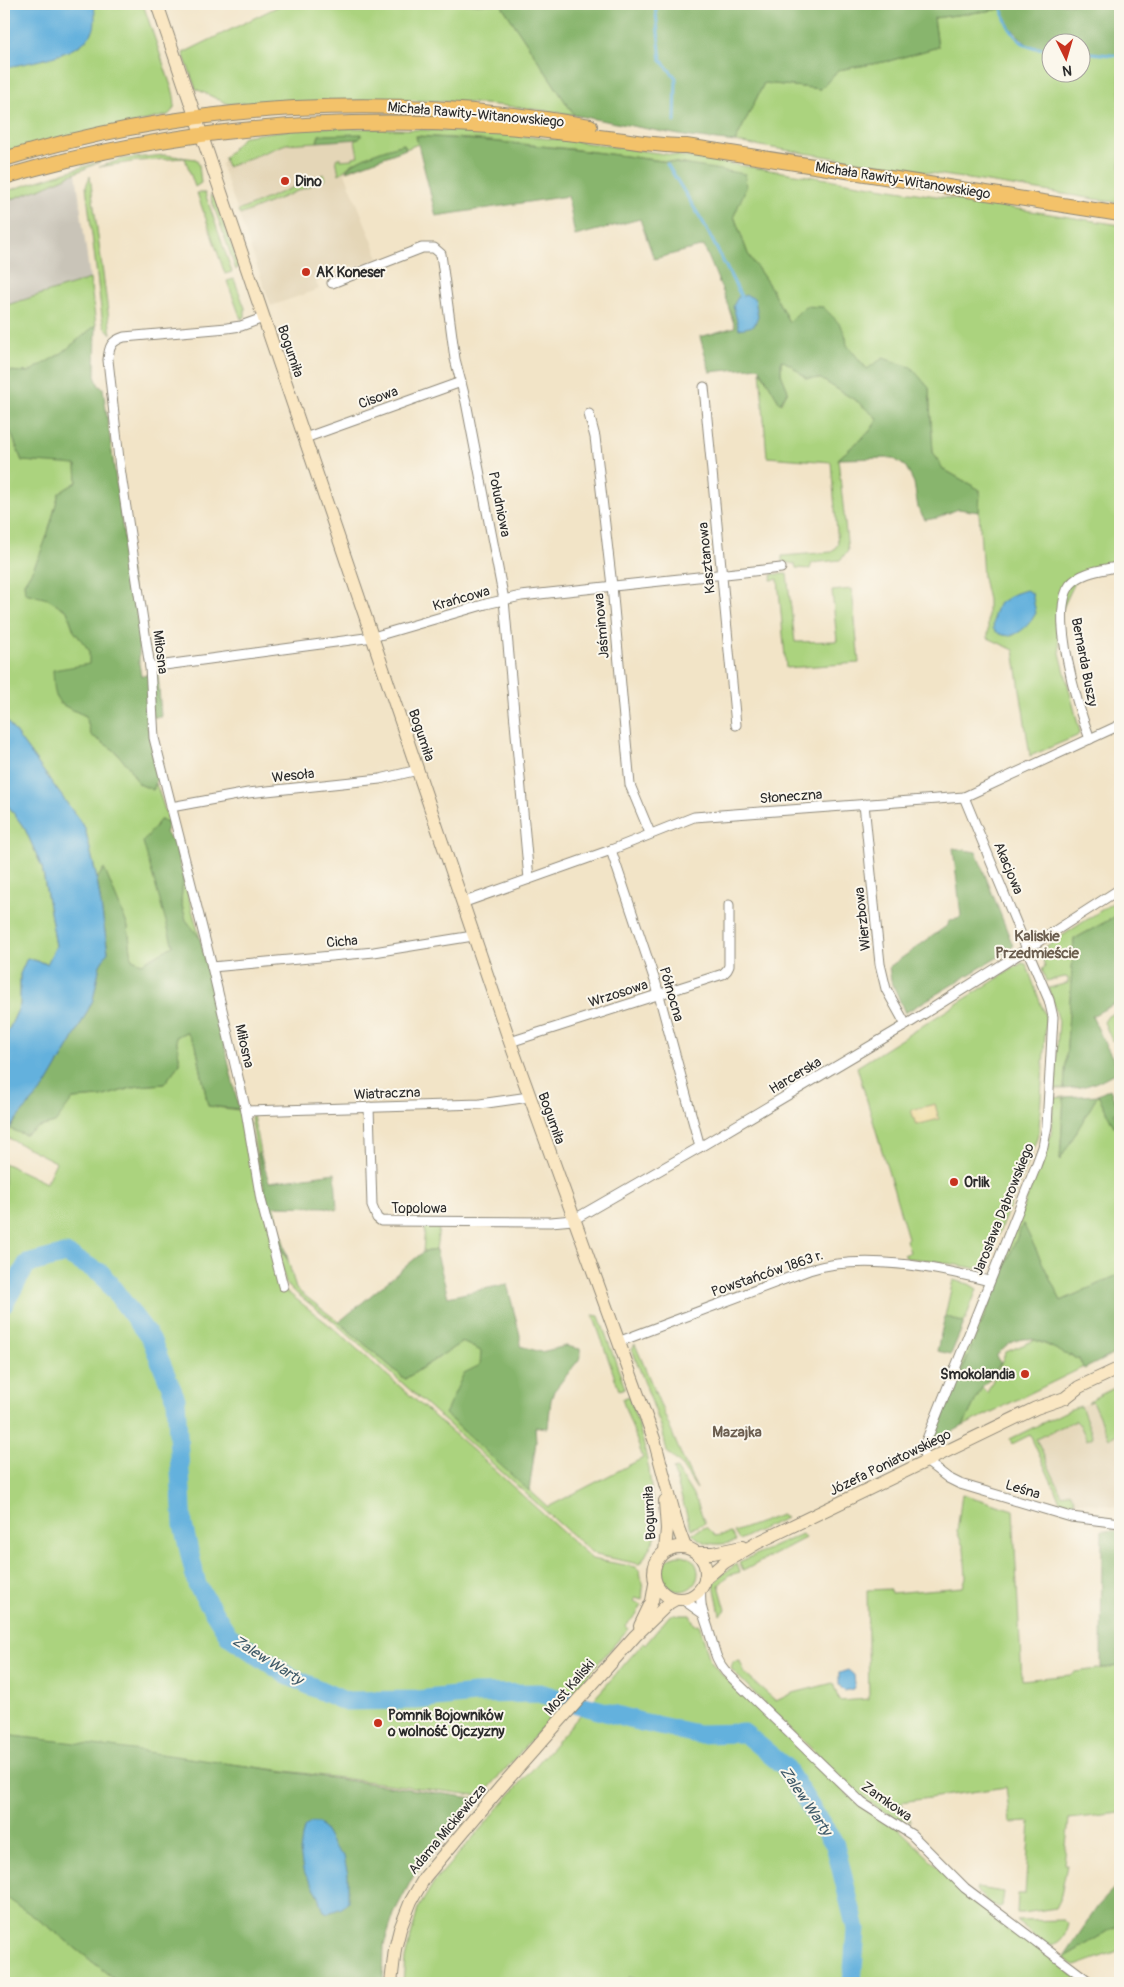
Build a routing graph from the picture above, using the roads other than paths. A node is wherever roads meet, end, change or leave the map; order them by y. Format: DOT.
graph roads {
  1 [pos="156,4"];
  2 [pos="195,118"];
  3 [pos="200,134"];
  4 [pos="686,146"];
  5 [pos="4,159"];
  6 [pos="4,176"];
  7 [pos="1120,214"];
  8 [pos="332,283"];
  9 [pos="263,318"];
  10 [pos="461,382"];
  11 [pos="704,387"];
  12 [pos="589,414"];
  13 [pos="305,438"];
  14 [pos="1120,566"];
  15 [pos="781,568"];
  16 [pos="721,574"];
  17 [pos="612,586"];
  18 [pos="504,600"];
  19 [pos="373,637"];
  20 [pos="150,667"];
  21 [pos="1120,725"];
  22 [pos="736,726"];
  23 [pos="1090,739"];
  24 [pos="418,770"];
  25 [pos="964,797"];
  26 [pos="864,804"];
  27 [pos="171,807"];
  28 [pos="650,834"];
  29 [pos="611,850"];
  30 [pos="529,879"];
  31 [pos="1120,890"];
  32 [pos="462,903"];
  33 [pos="729,905"];
  34 [pos="474,936"];
  35 [pos="1028,949"];
  36 [pos="212,968"];
  37 [pos="658,994"];
  38 [pos="906,1025"];
  39 [pos="510,1042"];
  40 [pos="529,1097"];
  41 [pos="370,1108"];
  42 [pos="246,1111"];
  43 [pos="700,1147"];
  44 [pos="574,1220"];
  45 [pos="989,1281"];
  46 [pos="283,1286"];
  47 [pos="618,1342"];
  48 [pos="1120,1368"];
  49 [pos="926,1461"];
  50 [pos="663,1473"];
  51 [pos="1120,1522"];
  52 [pos="757,1543"];
  53 [pos="691,1550"];
  54 [pos="665,1551"];
  55 [pos="703,1583"];
  56 [pos="656,1584"];
  57 [pos="679,1599"];
  58 [pos="702,1613"];
  59 [pos="635,1636"];
  60 [pos="527,1759"];
  61 [pos="391,1983"];
  62 [pos="1091,1983"];
  1 -- 2 [label="street, Bogumiła"];
  2 -- 3 [label="street, Bogumiła"];
  2 -- 4 [label="main road, Michała Rawity-Witanowskiego"];
  2 -- 5 [label="main road, Michała Rawity-Witanowskiego"];
  3 -- 4 [label="main road, Michała Rawity-Witanowskiego"];
  3 -- 6 [label="main road, Michała Rawity-Witanowskiego"];
  3 -- 9 [label="street, Bogumiła"];
  4 -- 7 [label="main road, Michała Rawity-Witanowskiego"];
  8 -- 10 [label="street, Południowa"];
  9 -- 13 [label="street, Bogumiła"];
  9 -- 20 [label="street, Miłosna"];
  10 -- 13 [label="street, Cisowa"];
  10 -- 18 [label="street, Południowa"];
  11 -- 16 [label="street, Kasztanowa"];
  12 -- 17 [label="street, Jaśminowa"];
  13 -- 19 [label="street, Bogumiła"];
  14 -- 23 [label="street, Bernarda Buszy"];
  15 -- 16 [label="street, Krańcowa"];
  16 -- 17 [label="street, Krańcowa"];
  16 -- 22 [label="street, Kasztanowa"];
  17 -- 18 [label="street, Krańcowa"];
  17 -- 28 [label="street, Jaśminowa"];
  18 -- 19 [label="street, Krańcowa"];
  18 -- 30 [label="street, Południowa"];
  19 -- 20 [label="street, Krańcowa"];
  19 -- 24 [label="street, Bogumiła"];
  20 -- 27 [label="street, Miłosna"];
  21 -- 23 [label="street, Słoneczna"];
  23 -- 25 [label="street, Słoneczna"];
  24 -- 27 [label="street, Wesoła"];
  24 -- 32 [label="street, Bogumiła"];
  25 -- 26 [label="street, Słoneczna"];
  25 -- 35 [label="street, Akacjowa"];
  26 -- 28 [label="street, Słoneczna"];
  26 -- 38 [label="street, Wierzbowa"];
  27 -- 36 [label="street, Miłosna"];
  28 -- 29 [label="street, Słoneczna"];
  29 -- 30 [label="street, Słoneczna"];
  29 -- 37 [label="street, Północna"];
  30 -- 32 [label="street, Słoneczna"];
  31 -- 35 [label="street"];
  32 -- 34 [label="street, Bogumiła"];
  33 -- 37 [label="street, Wrzosowa"];
  34 -- 36 [label="street, Cicha"];
  34 -- 39 [label="street, Bogumiła"];
  35 -- 38 [label="street, Harcerska"];
  35 -- 45 [label="street, Jarosława Dąbrowskiego"];
  36 -- 42 [label="street, Miłosna"];
  37 -- 39 [label="street, Wrzosowa"];
  37 -- 43 [label="street, Północna"];
  38 -- 43 [label="street, Harcerska"];
  39 -- 40 [label="street, Bogumiła"];
  40 -- 41 [label="street, Wiatraczna"];
  40 -- 44 [label="street, Bogumiła"];
  41 -- 42 [label="street, Wiatraczna"];
  41 -- 44 [label="street, Topolowa"];
  42 -- 46 [label="street, Miłosna"];
  43 -- 44 [label="street, Harcerska"];
  44 -- 47 [label="street, Bogumiła"];
  45 -- 47 [label="street, Powstańców 1863 r."];
  45 -- 49 [label="street, Jarosława Dąbrowskiego"];
  47 -- 50 [label="street, Bogumiła"];
  48 -- 49 [label="street, Józefa Poniatowskiego"];
  49 -- 51 [label="street, Leśna"];
  49 -- 52 [label="street, Józefa Poniatowskiego"];
  50 -- 53 [label="street, Bogumiła"];
  50 -- 54 [label="street, Bogumiła"];
  52 -- 53 [label="street, Józefa Poniatowskiego"];
  52 -- 55 [label="street, Józefa Poniatowskiego"];
  53 -- 54 [label="street"];
  53 -- 55 [label="street"];
  54 -- 56 [label="street"];
  55 -- 57 [label="street"];
  55 -- 58 [label="street, Zamkowa"];
  56 -- 57 [label="street"];
  56 -- 59 [label="street"];
  57 -- 58 [label="street"];
  57 -- 59 [label="street"];
  58 -- 62 [label="street, Zamkowa"];
  59 -- 60 [label="street, Most Kaliski"];
  60 -- 61 [label="street, Adama Mickiewicza"];
}
